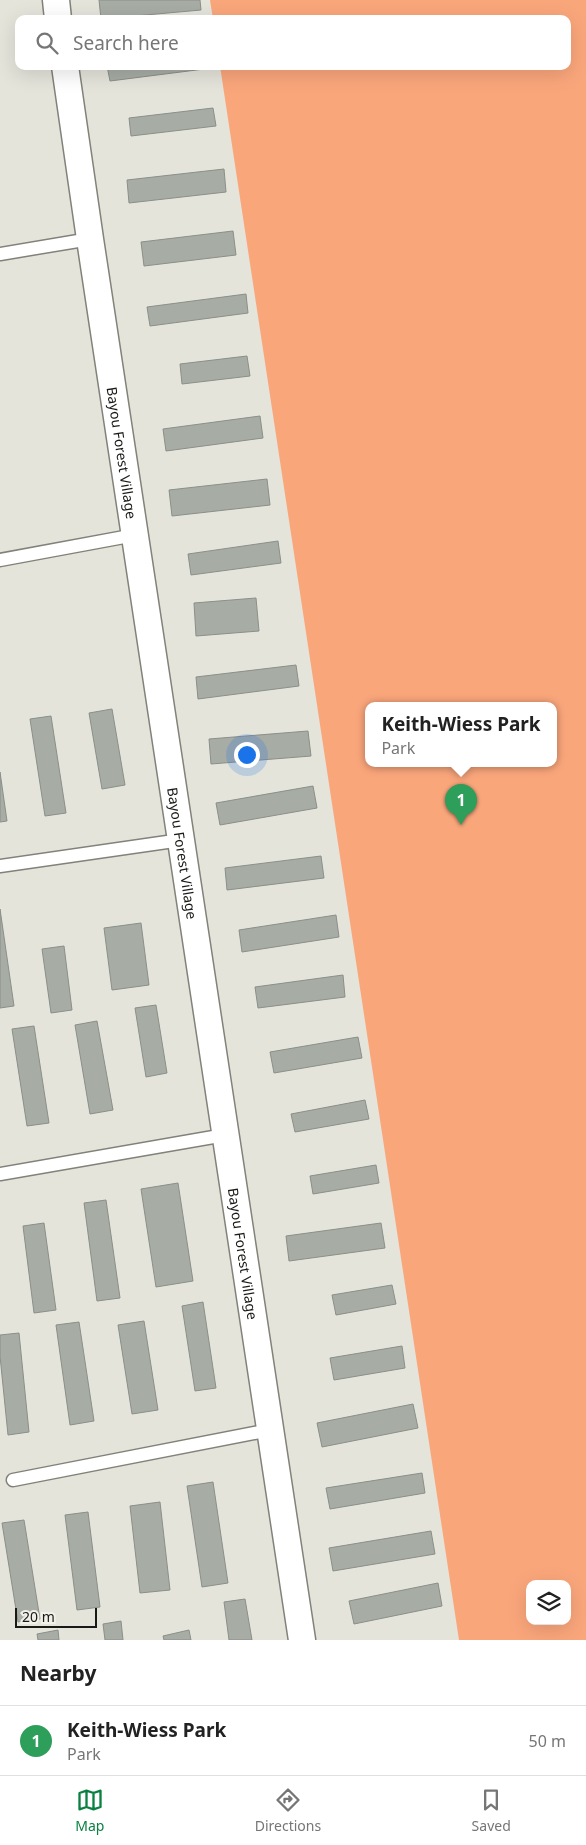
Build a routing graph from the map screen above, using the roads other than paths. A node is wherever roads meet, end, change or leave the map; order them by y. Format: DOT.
graph roads {
  1 [pos="56,0"];
  2 [pos="58,15"];
  3 [pos="66,70"];
  4 [pos="90,239"];
  5 [pos="0,254"];
  6 [pos="135,535"];
  7 [pos="0,560"];
  8 [pos="181,840"];
  9 [pos="0,866"];
  10 [pos="225,1135"];
  11 [pos="0,1174"];
  12 [pos="270,1430"];
  13 [pos="13,1480"];
  14 [pos="302,1640"];
  1 -- 2 [label="street"];
  3 -- 4 [label="street, Bayou Forest Village"];
  4 -- 5 [label="lane"];
  4 -- 6 [label="street, Bayou Forest Village"];
  6 -- 7 [label="lane"];
  6 -- 8 [label="street, Bayou Forest Village"];
  8 -- 9 [label="lane"];
  8 -- 10 [label="street, Bayou Forest Village"];
  10 -- 11 [label="lane"];
  10 -- 12 [label="street, Bayou Forest Village"];
  12 -- 13 [label="lane"];
  12 -- 14 [label="street, Bayou Forest Village"];
}
